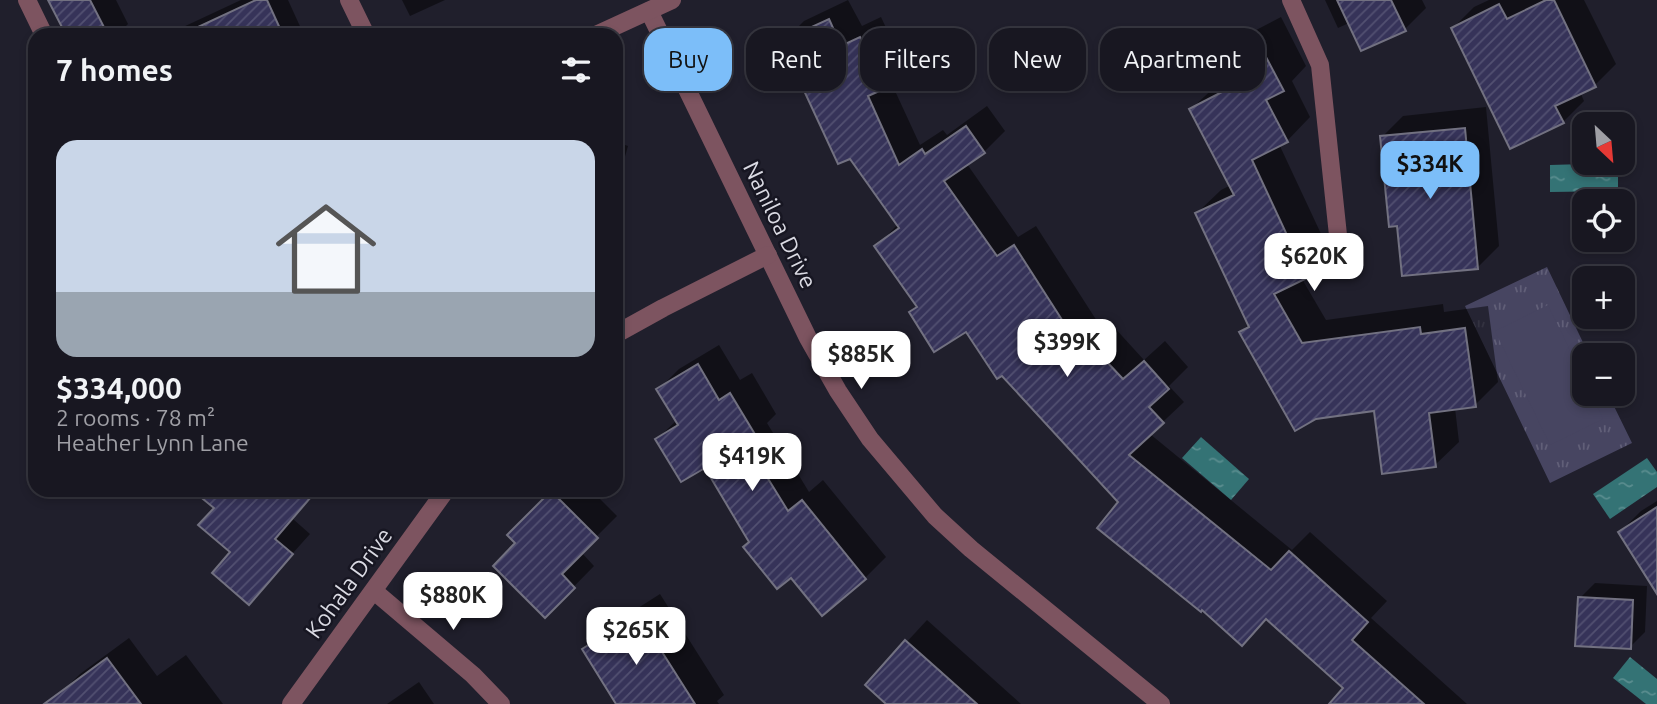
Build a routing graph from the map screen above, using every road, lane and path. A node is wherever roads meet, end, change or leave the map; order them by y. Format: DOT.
graph roads {
  1 [pos="27,0"];
  2 [pos="349,0"];
  3 [pos="672,0"];
  4 [pos="1291,0"];
  5 [pos="649,11"];
  6 [pos="41,28"];
  7 [pos="363,28"];
  8 [pos="611,28"];
  9 [pos="1340,254"];
  10 [pos="768,255"];
  11 [pos="623,330"];
  12 [pos="441,497"];
  13 [pos="373,591"];
  14 [pos="291,704"];
  15 [pos="501,704"];
  16 [pos="1161,704"];
  1 -- 6 [label="street"];
  2 -- 7 [label="street"];
  3 -- 5 [label="street"];
  4 -- 9 [label="street"];
  5 -- 8 [label="street"];
  5 -- 10 [label="street, Naniloa Drive"];
  10 -- 11 [label="street"];
  10 -- 16 [label="street, Naniloa Drive"];
  12 -- 13 [label="street, Kohala Drive"];
  13 -- 14 [label="street, Kohala Drive"];
  13 -- 15 [label="street"];
}
